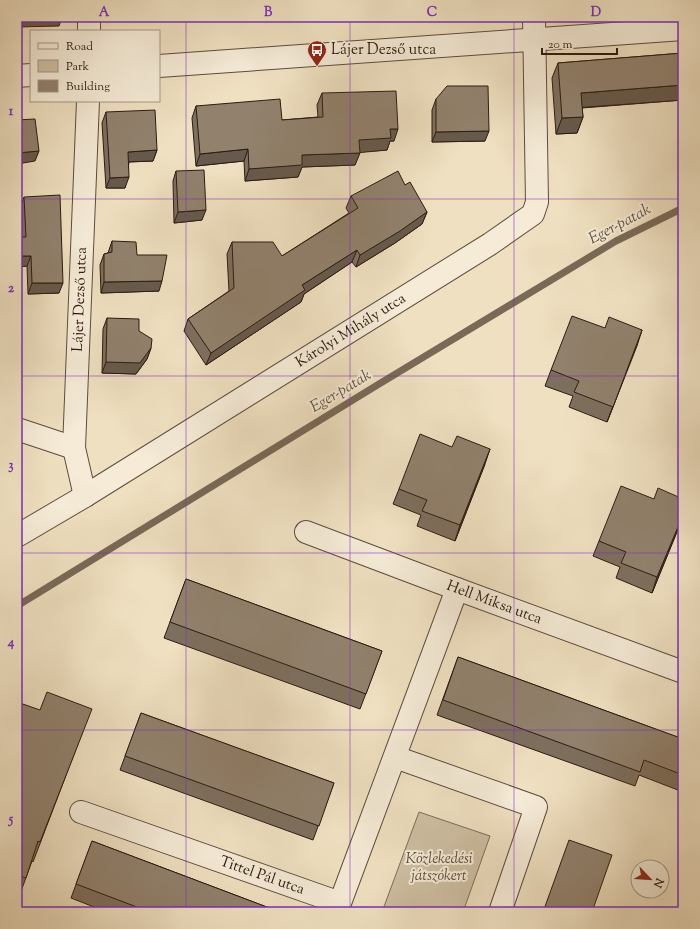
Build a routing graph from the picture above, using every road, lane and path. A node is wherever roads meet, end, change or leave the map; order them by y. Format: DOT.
graph roads {
  1 [pos="89,17"];
  2 [pos="534,17"];
  3 [pos="683,29"];
  4 [pos="89,30"];
  5 [pos="534,39"];
  6 [pos="160,66"];
  7 [pos="30,75"];
  8 [pos="17,76"];
  9 [pos="88,102"];
  10 [pos="17,429"];
  11 [pos="74,448"];
  12 [pos="85,496"];
  13 [pos="306,532"];
  14 [pos="17,536"];
  15 [pos="457,589"];
  16 [pos="683,672"];
  17 [pos="395,757"];
  18 [pos="81,812"];
  19 [pos="500,912"];
  1 -- 4 [label="street"];
  2 -- 5 [label="street, Károlyi Mihály utca"];
  3 -- 5 [label="street"];
  5 -- 6 [label="street"];
  5 -- 12 [label="street, Károlyi Mihály utca"];
  7 -- 8 [label="street"];
  9 -- 11 [label="street, Lájer Dezső utca"];
  10 -- 11 [label="street"];
  11 -- 12 [label="street, Lájer Dezső utca"];
  12 -- 14 [label="street, Károlyi Mihály utca"];
  13 -- 15 [label="street, Hell Miksa utca"];
  15 -- 16 [label="street, Hell Miksa utca"];
  15 -- 17 [label="street, Tittel Pál utca"];
  17 -- 18 [label="street, Tittel Pál utca"];
  17 -- 19 [label="street"];
}
